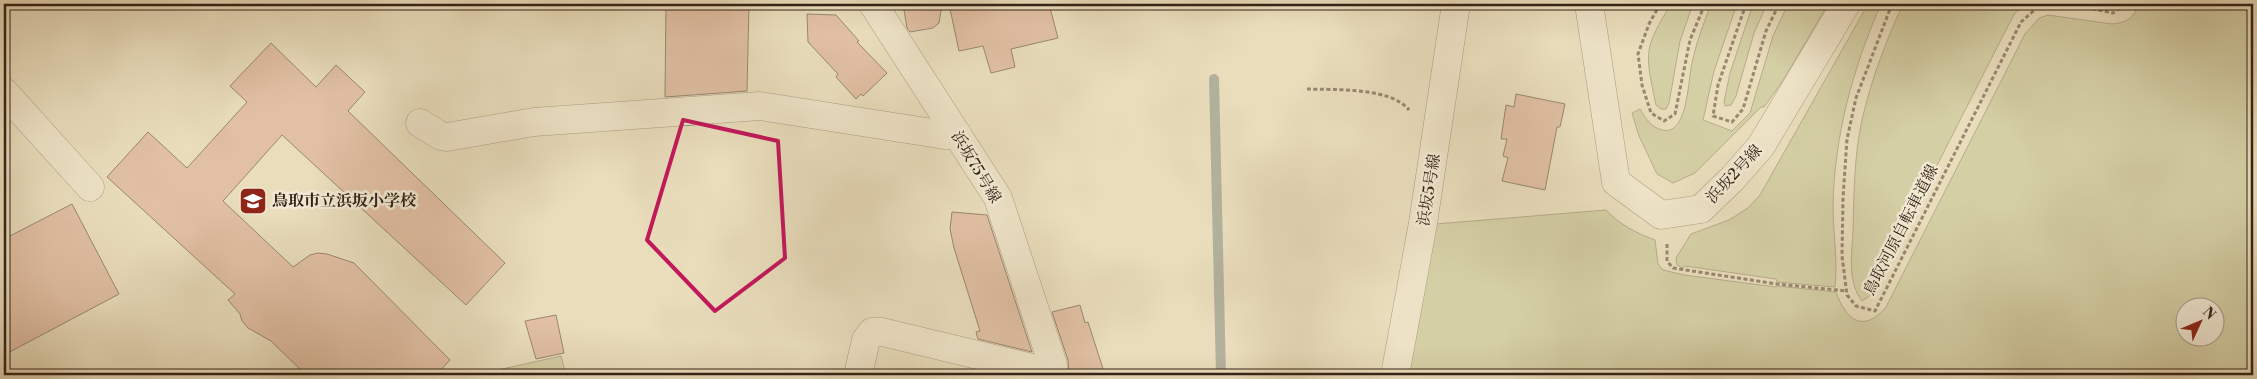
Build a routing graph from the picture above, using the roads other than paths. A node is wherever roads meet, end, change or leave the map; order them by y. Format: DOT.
graph roads {
  1 [pos="873,4"];
  2 [pos="1456,4"];
  3 [pos="1590,4"];
  4 [pos="1846,4"];
  5 [pos="4,92"];
  6 [pos="420,123"];
  7 [pos="957,134"];
  8 [pos="90,187"];
  9 [pos="1053,374"];
  10 [pos="858,375"];
  11 [pos="1395,375"];
  1 -- 7 [label="street, 浜坂75号線"];
  2 -- 11 [label="street, 浜坂5号線"];
  3 -- 4 [label="street, 浜坂2号線"];
  5 -- 8 [label="street"];
  6 -- 7 [label="street"];
  7 -- 9 [label="street, 浜坂75号線"];
  9 -- 10 [label="street"];
}
